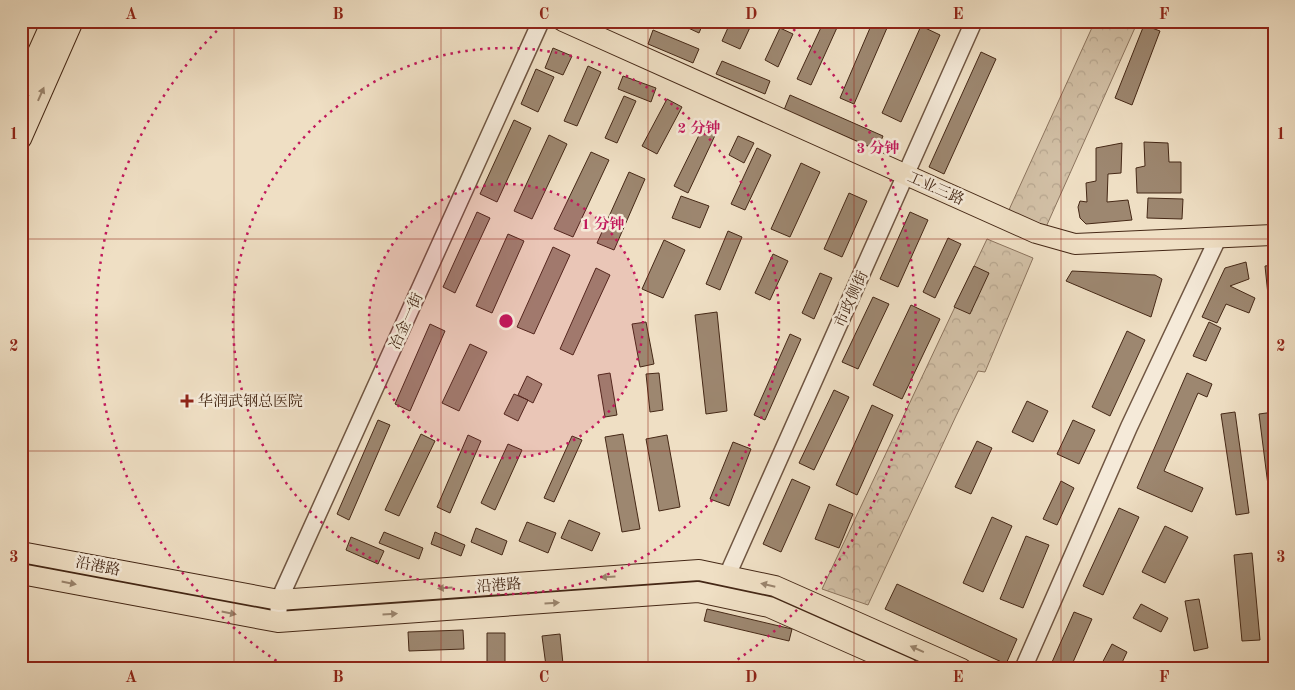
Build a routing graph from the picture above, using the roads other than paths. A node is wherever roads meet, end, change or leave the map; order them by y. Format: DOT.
graph roads {
  1 [pos="52,21"];
  2 [pos="74,21"];
  3 [pos="542,21"];
  4 [pos="563,21"];
  5 [pos="974,21"];
  6 [pos="21,90"];
  7 [pos="21,139"];
  8 [pos="906,175"];
  9 [pos="1274,235"];
  10 [pos="1218,238"];
  11 [pos="21,552"];
  12 [pos="21,574"];
  13 [pos="727,576"];
  14 [pos="582,578"];
  15 [pos="279,600"];
  16 [pos="583,601"];
  17 [pos="278,622"];
  18 [pos="909,669"];
  19 [pos="962,669"];
  20 [pos="1023,669"];
  1 -- 6 [label="main road"];
  7 -- 2 [label="main road, one-way"];
  3 -- 15 [label="street, 冶金一街"];
  4 -- 8 [label="main road, 工业三路"];
  5 -- 8 [label="street, 市政侧街"];
  8 -- 10 [label="main road, 工业三路"];
  8 -- 13 [label="street, 市政侧街"];
  9 -- 10 [label="main road, 工业三路"];
  10 -- 20 [label="street"];
  11 -- 15 [label="main road, 沿港路"];
  12 -- 17 [label="main road, 沿港路, one-way"];
  13 -- 14 [label="main road, 沿港路, one-way"];
  19 -- 13 [label="main road, 沿港路, one-way"];
  14 -- 15 [label="main road, 沿港路, one-way"];
  14 -- 16 [label="main road"];
  15 -- 17 [label="street, 冶金一街"];
  17 -- 16 [label="main road, 沿港路, one-way"];
  16 -- 18 [label="main road, 沿港路"];
}
